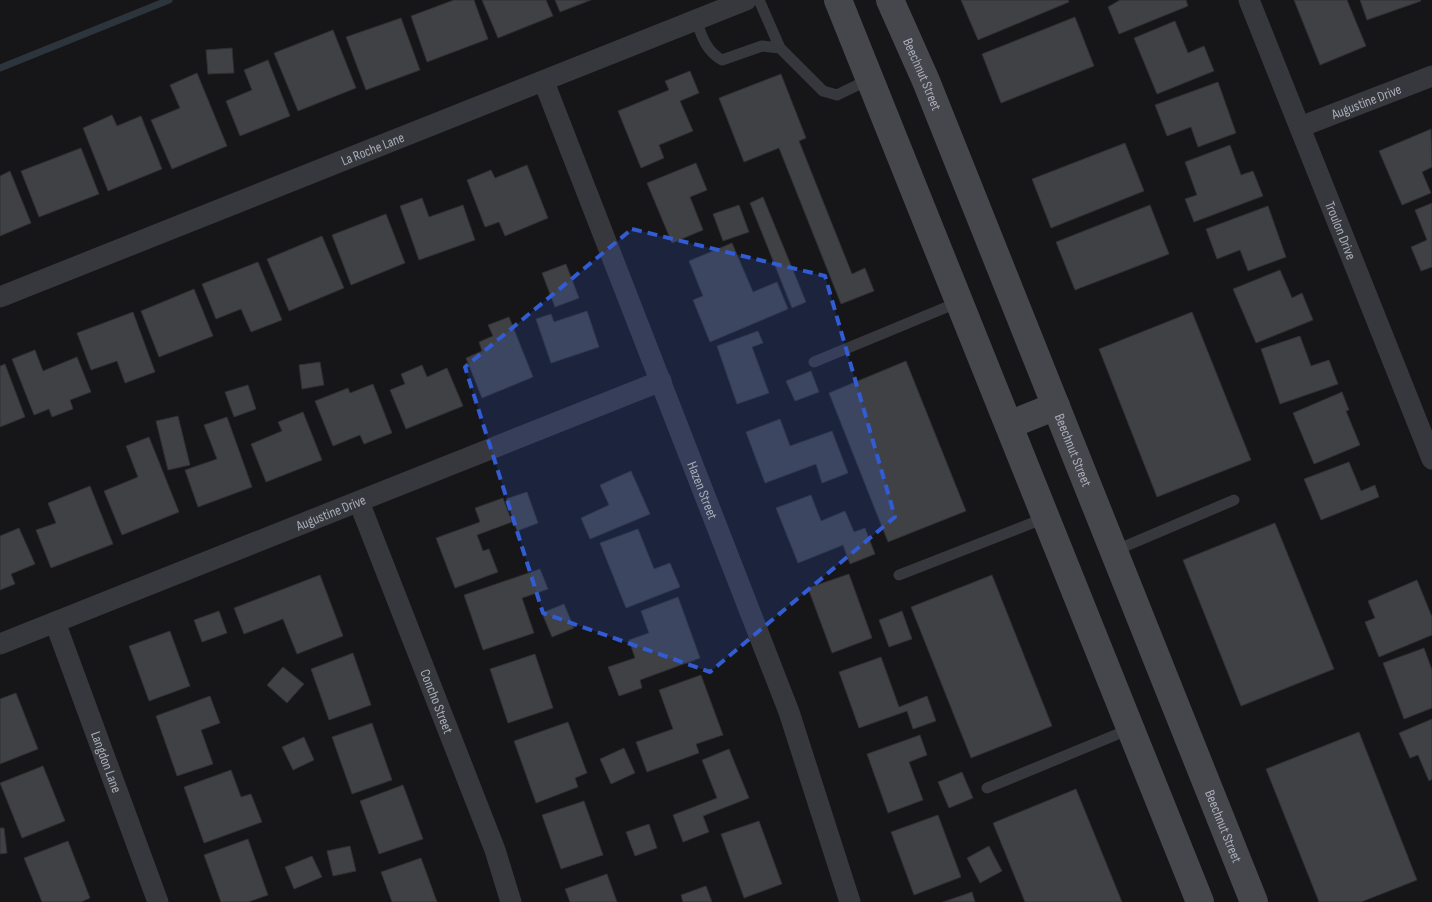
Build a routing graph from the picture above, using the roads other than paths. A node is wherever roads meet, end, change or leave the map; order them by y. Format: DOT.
graph roads {
  1 [pos="746,0"];
  2 [pos="759,0"];
  3 [pos="838,0"];
  4 [pos="890,0"];
  5 [pos="1249,0"];
  6 [pos="696,20"];
  7 [pos="780,48"];
  8 [pos="1432,76"];
  9 [pos="870,79"];
  10 [pos="544,82"];
  11 [pos="1300,127"];
  12 [pos="0,297"];
  13 [pos="959,302"];
  14 [pos="814,362"];
  15 [pos="661,381"];
  16 [pos="1056,406"];
  17 [pos="1009,425"];
  18 [pos="1432,459"];
  19 [pos="1234,500"];
  20 [pos="359,502"];
  21 [pos="1046,518"];
  22 [pos="1114,551"];
  23 [pos="899,576"];
  24 [pos="55,622"];
  25 [pos="0,644"];
  26 [pos="1130,729"];
  27 [pos="987,788"];
  28 [pos="158,902"];
  29 [pos="511,902"];
  30 [pos="850,902"];
  31 [pos="1200,902"];
  32 [pos="1254,902"];
  1 -- 6 [label="street, La Roche Lane"];
  2 -- 7 [label="lane"];
  3 -- 9 [label="main road"];
  4 -- 16 [label="main road, Beechnut Street"];
  5 -- 11 [label="street, Troulon Drive"];
  6 -- 7 [label="lane"];
  6 -- 10 [label="street, La Roche Lane"];
  7 -- 9 [label="lane"];
  8 -- 11 [label="street, Augustine Drive"];
  9 -- 13 [label="main road"];
  10 -- 12 [label="street, La Roche Lane"];
  10 -- 15 [label="street, Hazen Street"];
  11 -- 18 [label="street, Troulon Drive"];
  13 -- 14 [label="lane"];
  13 -- 17 [label="main road"];
  15 -- 20 [label="street, Augustine Drive"];
  15 -- 30 [label="street, Hazen Street"];
  16 -- 17 [label="main road"];
  16 -- 22 [label="main road, Beechnut Street"];
  17 -- 21 [label="main road"];
  19 -- 22 [label="lane"];
  20 -- 24 [label="street, Augustine Drive"];
  20 -- 29 [label="street, Concho Street"];
  21 -- 23 [label="lane"];
  21 -- 26 [label="main road"];
  22 -- 32 [label="main road, Beechnut Street"];
  24 -- 25 [label="street, Augustine Drive"];
  24 -- 28 [label="street, Langdon Lane"];
  26 -- 27 [label="lane"];
  26 -- 31 [label="main road"];
}
